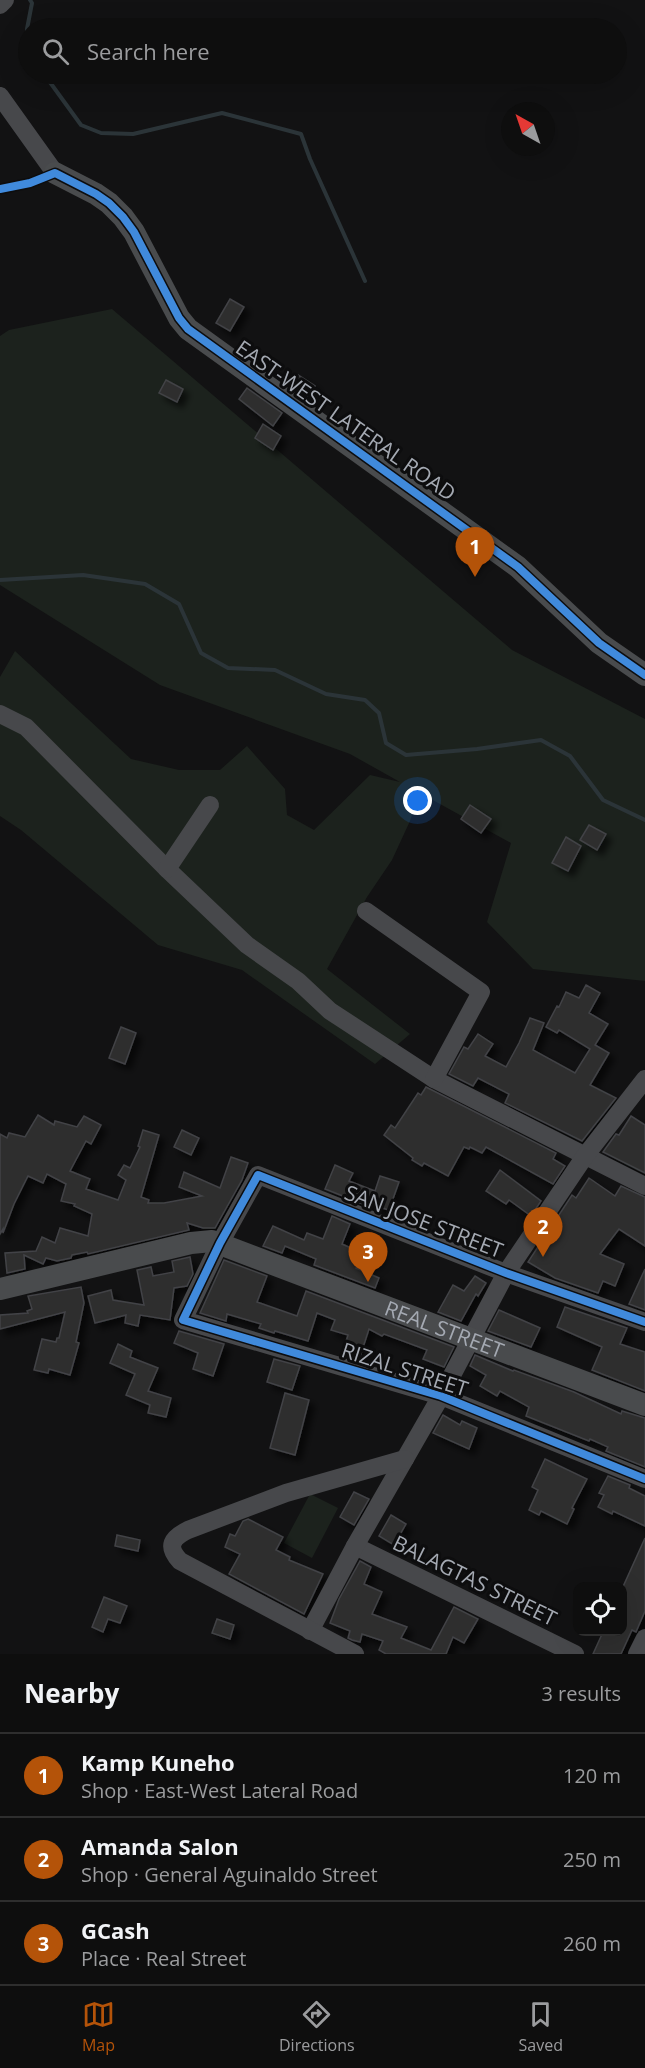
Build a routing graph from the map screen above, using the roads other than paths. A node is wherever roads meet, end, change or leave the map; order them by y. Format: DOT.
graph roads {
  1 [pos="5,0"];
  2 [pos="0,5"];
  3 [pos="0,96"];
  4 [pos="55,172"];
  5 [pos="645,675"];
  6 [pos="0,714"];
  7 [pos="210,805"];
  8 [pos="167,869"];
  9 [pos="366,911"];
  10 [pos="434,1078"];
  11 [pos="645,1079"];
  12 [pos="585,1156"];
  13 [pos="645,1186"];
  14 [pos="220,1243"];
  15 [pos="506,1273"];
  16 [pos="3,1286"];
  17 [pos="645,1322"];
  18 [pos="471,1338"];
  19 [pos="441,1396"];
  20 [pos="645,1405"];
  21 [pos="405,1459"];
  22 [pos="645,1479"];
  23 [pos="355,1546"];
  24 [pos="310,1631"];
  25 [pos="645,1638"];
  26 [pos="355,1654"];
  27 [pos="575,1654"];
  28 [pos="638,1654"];
  1 -- 2 [label="street"];
  3 -- 4 [label="street"];
  4 -- 5 [label="main road, EAST-WEST LATERAL ROAD"];
  6 -- 8 [label="street"];
  7 -- 8 [label="street"];
  8 -- 10 [label="street"];
  9 -- 10 [label="street"];
  10 -- 12 [label="street"];
  11 -- 12 [label="street"];
  12 -- 13 [label="street"];
  12 -- 15 [label="street"];
  14 -- 15 [label="street, SAN JOSE STREET"];
  14 -- 16 [label="main road, REAL STREET"];
  14 -- 18 [label="main road, REAL STREET"];
  14 -- 19 [label="street, RIZAL STREET"];
  15 -- 17 [label="street, SAN JOSE STREET"];
  15 -- 18 [label="street"];
  18 -- 19 [label="street"];
  18 -- 20 [label="main road, REAL STREET"];
  19 -- 21 [label="street"];
  19 -- 22 [label="street, RIZAL STREET"];
  21 -- 23 [label="street"];
  21 -- 24 [label="street"];
  23 -- 24 [label="street"];
  23 -- 27 [label="street, BALAGTAS STREET"];
  24 -- 26 [label="street"];
  25 -- 28 [label="street"];
}
